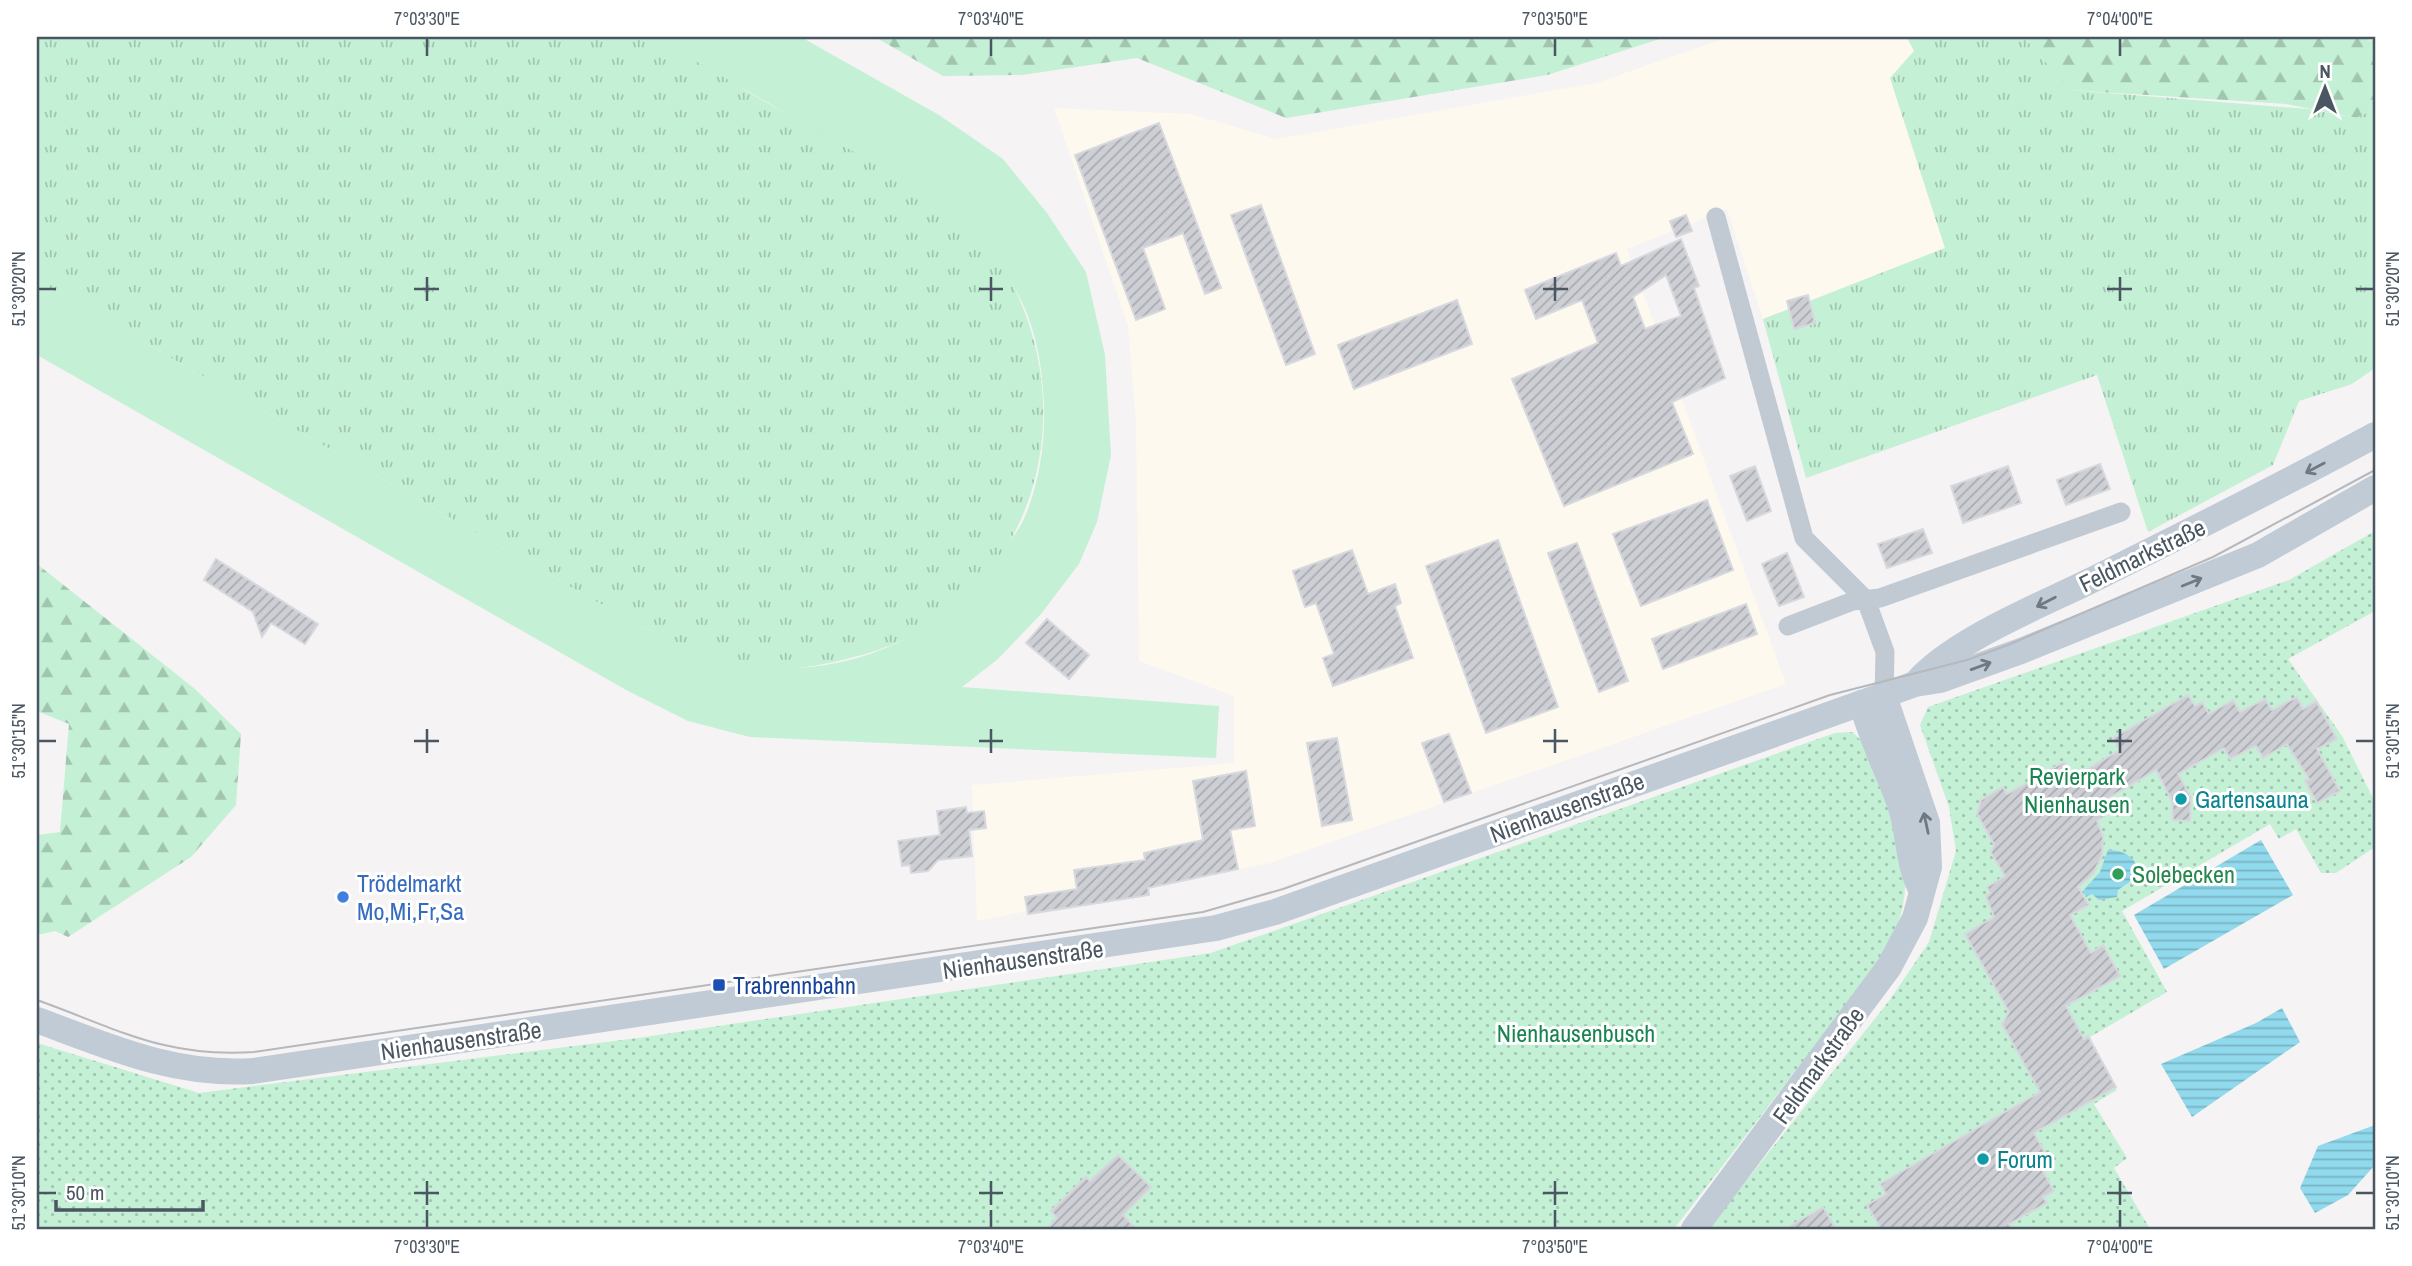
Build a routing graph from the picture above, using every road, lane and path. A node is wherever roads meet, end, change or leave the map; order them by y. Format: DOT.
graph roads {
  1 [pos="1716,217"];
  2 [pos="2375,435"];
  3 [pos="2375,488"];
  4 [pos="2121,512"];
  5 [pos="1866,600"];
  6 [pos="1788,626"];
  7 [pos="1915,684"];
  8 [pos="1873,700"];
  9 [pos="37,1020"];
  10 [pos="1694,1229"];
  1 -- 5 [label="street"];
  2 -- 7 [label="main road, Feldmarkstraße, one-way"];
  7 -- 3 [label="main road, Feldmarkstraße, one-way"];
  4 -- 5 [label="street"];
  5 -- 6 [label="street"];
  5 -- 8 [label="street"];
  7 -- 8 [label="main road, Feldmarkstraße"];
  8 -- 9 [label="main road, Nienhausenstraße"];
  8 -- 10 [label="main road, Feldmarkstraße"];
}
